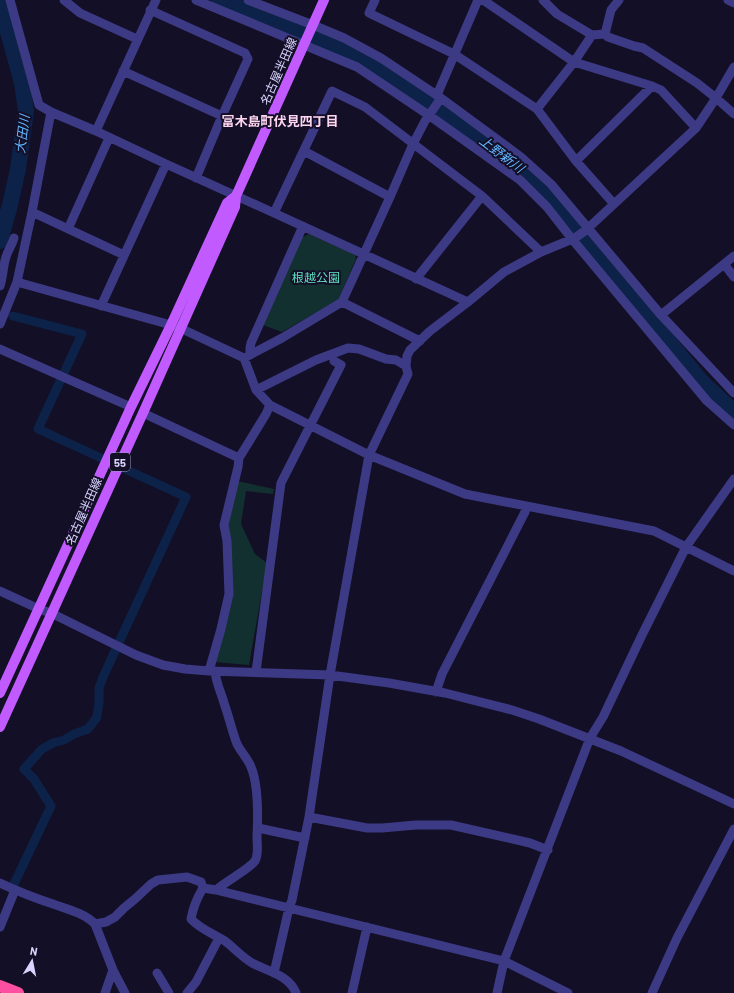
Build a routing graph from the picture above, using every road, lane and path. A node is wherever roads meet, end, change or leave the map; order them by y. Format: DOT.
graph roads {
  1 [pos="10,0"];
  2 [pos="64,0"];
  3 [pos="156,0"];
  4 [pos="196,0"];
  5 [pos="248,0"];
  6 [pos="324,0"];
  7 [pos="375,0"];
  8 [pos="478,0"];
  9 [pos="483,0"];
  10 [pos="543,0"];
  11 [pos="619,0"];
  12 [pos="728,0"];
  13 [pos="734,3"];
  14 [pos="150,10"];
  15 [pos="312,27"];
  16 [pos="592,34"];
  17 [pos="605,34"];
  18 [pos="137,39"];
  19 [pos="305,43"];
  20 [pos="454,54"];
  21 [pos="574,62"];
  22 [pos="734,67"];
  23 [pos="123,71"];
  24 [pos="652,86"];
  25 [pos="439,98"];
  26 [pos="716,98"];
  27 [pos="537,109"];
  28 [pos="51,112"];
  29 [pos="734,114"];
  30 [pos="222,116"];
  31 [pos="430,116"];
  32 [pos="696,128"];
  33 [pos="96,132"];
  34 [pos="109,138"];
  35 [pos="413,144"];
  36 [pos="304,151"];
  37 [pos="576,161"];
  38 [pos="166,164"];
  39 [pos="196,178"];
  40 [pos="236,196"];
  41 [pos="482,196"];
  42 [pos="390,197"];
  43 [pos="614,204"];
  44 [pos="32,212"];
  45 [pos="274,213"];
  46 [pos="303,226"];
  47 [pos="587,228"];
  48 [pos="68,229"];
  49 [pos="14,238"];
  50 [pos="574,239"];
  51 [pos="541,252"];
  52 [pos="124,254"];
  53 [pos="364,254"];
  54 [pos="734,256"];
  55 [pos="724,264"];
  56 [pos="734,276"];
  57 [pos="416,279"];
  58 [pos="17,282"];
  59 [pos="0,286"];
  60 [pos="342,302"];
  61 [pos="468,302"];
  62 [pos="101,306"];
  63 [pos="662,315"];
  64 [pos="0,324"];
  65 [pos="176,327"];
  66 [pos="420,341"];
  67 [pos="0,349"];
  68 [pos="247,357"];
  69 [pos="334,361"];
  70 [pos="406,366"];
  71 [pos="256,390"];
  72 [pos="734,393"];
  73 [pos="270,405"];
  74 [pos="131,407"];
  75 [pos="143,413"];
  76 [pos="310,425"];
  77 [pos="734,425"];
  78 [pos="369,455"];
  79 [pos="239,458"];
  80 [pos="734,479"];
  81 [pos="526,506"];
  82 [pos="686,547"];
  83 [pos="734,571"];
  84 [pos="0,591"];
  85 [pos="39,609"];
  86 [pos="51,613"];
  87 [pos="212,671"];
  88 [pos="256,672"];
  89 [pos="330,675"];
  90 [pos="436,692"];
  91 [pos="0,693"];
  92 [pos="0,727"];
  93 [pos="590,738"];
  94 [pos="734,804"];
  95 [pos="309,818"];
  96 [pos="258,828"];
  97 [pos="734,828"];
  98 [pos="305,838"];
  99 [pos="548,850"];
  100 [pos="0,884"];
  101 [pos="202,888"];
  102 [pos="15,890"];
  103 [pos="216,890"];
  104 [pos="289,908"];
  105 [pos="95,924"];
  106 [pos="367,927"];
  107 [pos="0,928"];
  108 [pos="219,938"];
  109 [pos="504,961"];
  110 [pos="113,970"];
  111 [pos="157,973"];
  112 [pos="274,973"];
  113 [pos="0,986"];
  114 [pos="189,992"];
  115 [pos="18,993"];
  116 [pos="105,993"];
  117 [pos="125,993"];
  118 [pos="169,993"];
  119 [pos="296,993"];
  120 [pos="352,993"];
  121 [pos="497,993"];
  122 [pos="568,993"];
  123 [pos="652,993"];
  1 -- 28 [label="street"];
  2 -- 18 [label="street"];
  3 -- 14 [label="street"];
  4 -- 19 [label="street"];
  5 -- 15 [label="street"];
  6 -- 15 [label="main road, 名古屋半田線 / 55"];
  7 -- 20 [label="street"];
  8 -- 20 [label="street"];
  9 -- 21 [label="street"];
  10 -- 16 [label="street"];
  11 -- 17 [label="street"];
  12 -- 13 [label="street"];
  14 -- 18 [label="street"];
  14 -- 30 [label="street"];
  15 -- 19 [label="main road, 名古屋半田線 / 55"];
  15 -- 25 [label="street"];
  16 -- 17 [label="street"];
  16 -- 21 [label="street"];
  17 -- 26 [label="street"];
  18 -- 23 [label="street"];
  19 -- 31 [label="street"];
  19 -- 40 [label="main road, 名古屋半田線 / 55"];
  20 -- 25 [label="street"];
  20 -- 27 [label="street"];
  21 -- 24 [label="street"];
  21 -- 27 [label="street"];
  22 -- 26 [label="street"];
  23 -- 30 [label="street"];
  23 -- 33 [label="street"];
  24 -- 32 [label="street"];
  24 -- 37 [label="street"];
  25 -- 31 [label="street"];
  25 -- 47 [label="street"];
  26 -- 29 [label="street"];
  26 -- 32 [label="street"];
  27 -- 37 [label="street"];
  28 -- 33 [label="street"];
  28 -- 44 [label="street"];
  30 -- 39 [label="street"];
  31 -- 35 [label="street"];
  31 -- 50 [label="street"];
  32 -- 43 [label="street"];
  33 -- 34 [label="street"];
  34 -- 38 [label="street"];
  34 -- 48 [label="street"];
  35 -- 36 [label="street"];
  35 -- 41 [label="street"];
  35 -- 42 [label="street"];
  36 -- 42 [label="street"];
  36 -- 45 [label="street"];
  37 -- 43 [label="street"];
  38 -- 39 [label="street"];
  38 -- 52 [label="street"];
  39 -- 40 [label="street"];
  40 -- 45 [label="street"];
  40 -- 65 [label="main road, 名古屋半田線 / 55"];
  41 -- 51 [label="street"];
  41 -- 57 [label="street"];
  42 -- 53 [label="street"];
  43 -- 47 [label="street"];
  44 -- 48 [label="street"];
  44 -- 58 [label="street"];
  45 -- 46 [label="street"];
  46 -- 53 [label="street"];
  46 -- 68 [label="street"];
  47 -- 50 [label="street"];
  47 -- 63 [label="street"];
  48 -- 52 [label="street"];
  49 -- 59 [label="street"];
  50 -- 51 [label="street"];
  50 -- 77 [label="street"];
  51 -- 61 [label="street"];
  52 -- 62 [label="street"];
  53 -- 57 [label="street"];
  53 -- 60 [label="street"];
  54 -- 55 [label="street"];
  55 -- 56 [label="street"];
  55 -- 63 [label="street"];
  57 -- 61 [label="street"];
  58 -- 62 [label="street"];
  58 -- 64 [label="street"];
  60 -- 66 [label="street"];
  60 -- 68 [label="street"];
  61 -- 66 [label="street"];
  62 -- 65 [label="street"];
  63 -- 72 [label="street"];
  65 -- 68 [label="street"];
  65 -- 74 [label="main road, 名古屋半田線 / 55"];
  65 -- 75 [label="main road, 名古屋半田線 / 55"];
  66 -- 70 [label="street"];
  67 -- 74 [label="street"];
  68 -- 71 [label="street"];
  69 -- 76 [label="street"];
  70 -- 71 [label="street"];
  70 -- 78 [label="street"];
  71 -- 73 [label="street"];
  73 -- 76 [label="street"];
  73 -- 79 [label="street"];
  74 -- 85 [label="main road, 名古屋半田線 / 55"];
  75 -- 79 [label="street"];
  75 -- 86 [label="main road, 名古屋半田線 / 55"];
  76 -- 78 [label="street"];
  76 -- 88 [label="street"];
  78 -- 81 [label="street"];
  78 -- 89 [label="street"];
  79 -- 87 [label="street"];
  80 -- 82 [label="street"];
  81 -- 82 [label="street"];
  81 -- 90 [label="street"];
  82 -- 83 [label="street"];
  82 -- 93 [label="street"];
  84 -- 85 [label="street"];
  85 -- 86 [label="street"];
  85 -- 91 [label="main road, 名古屋半田線 / 55"];
  86 -- 87 [label="street"];
  86 -- 92 [label="main road, 名古屋半田線 / 55"];
  87 -- 88 [label="street"];
  87 -- 96 [label="street"];
  88 -- 89 [label="street"];
  89 -- 90 [label="street"];
  89 -- 95 [label="street"];
  90 -- 93 [label="street"];
  93 -- 94 [label="street"];
  93 -- 99 [label="street"];
  95 -- 98 [label="street"];
  95 -- 99 [label="street"];
  96 -- 98 [label="street"];
  96 -- 103 [label="street"];
  97 -- 123 [label="street"];
  98 -- 104 [label="street"];
  99 -- 109 [label="street"];
  100 -- 102 [label="street"];
  101 -- 103 [label="street"];
  101 -- 105 [label="street"];
  101 -- 108 [label="street"];
  102 -- 105 [label="street"];
  102 -- 107 [label="street"];
  103 -- 104 [label="street"];
  104 -- 106 [label="street"];
  104 -- 112 [label="street"];
  105 -- 110 [label="street"];
  106 -- 109 [label="street"];
  106 -- 120 [label="street"];
  108 -- 112 [label="street"];
  108 -- 114 [label="street"];
  109 -- 121 [label="street"];
  109 -- 122 [label="street"];
  110 -- 116 [label="street"];
  110 -- 117 [label="street"];
  111 -- 118 [label="street"];
  112 -- 119 [label="street"];
  113 -- 115 [label="highway"];
}
